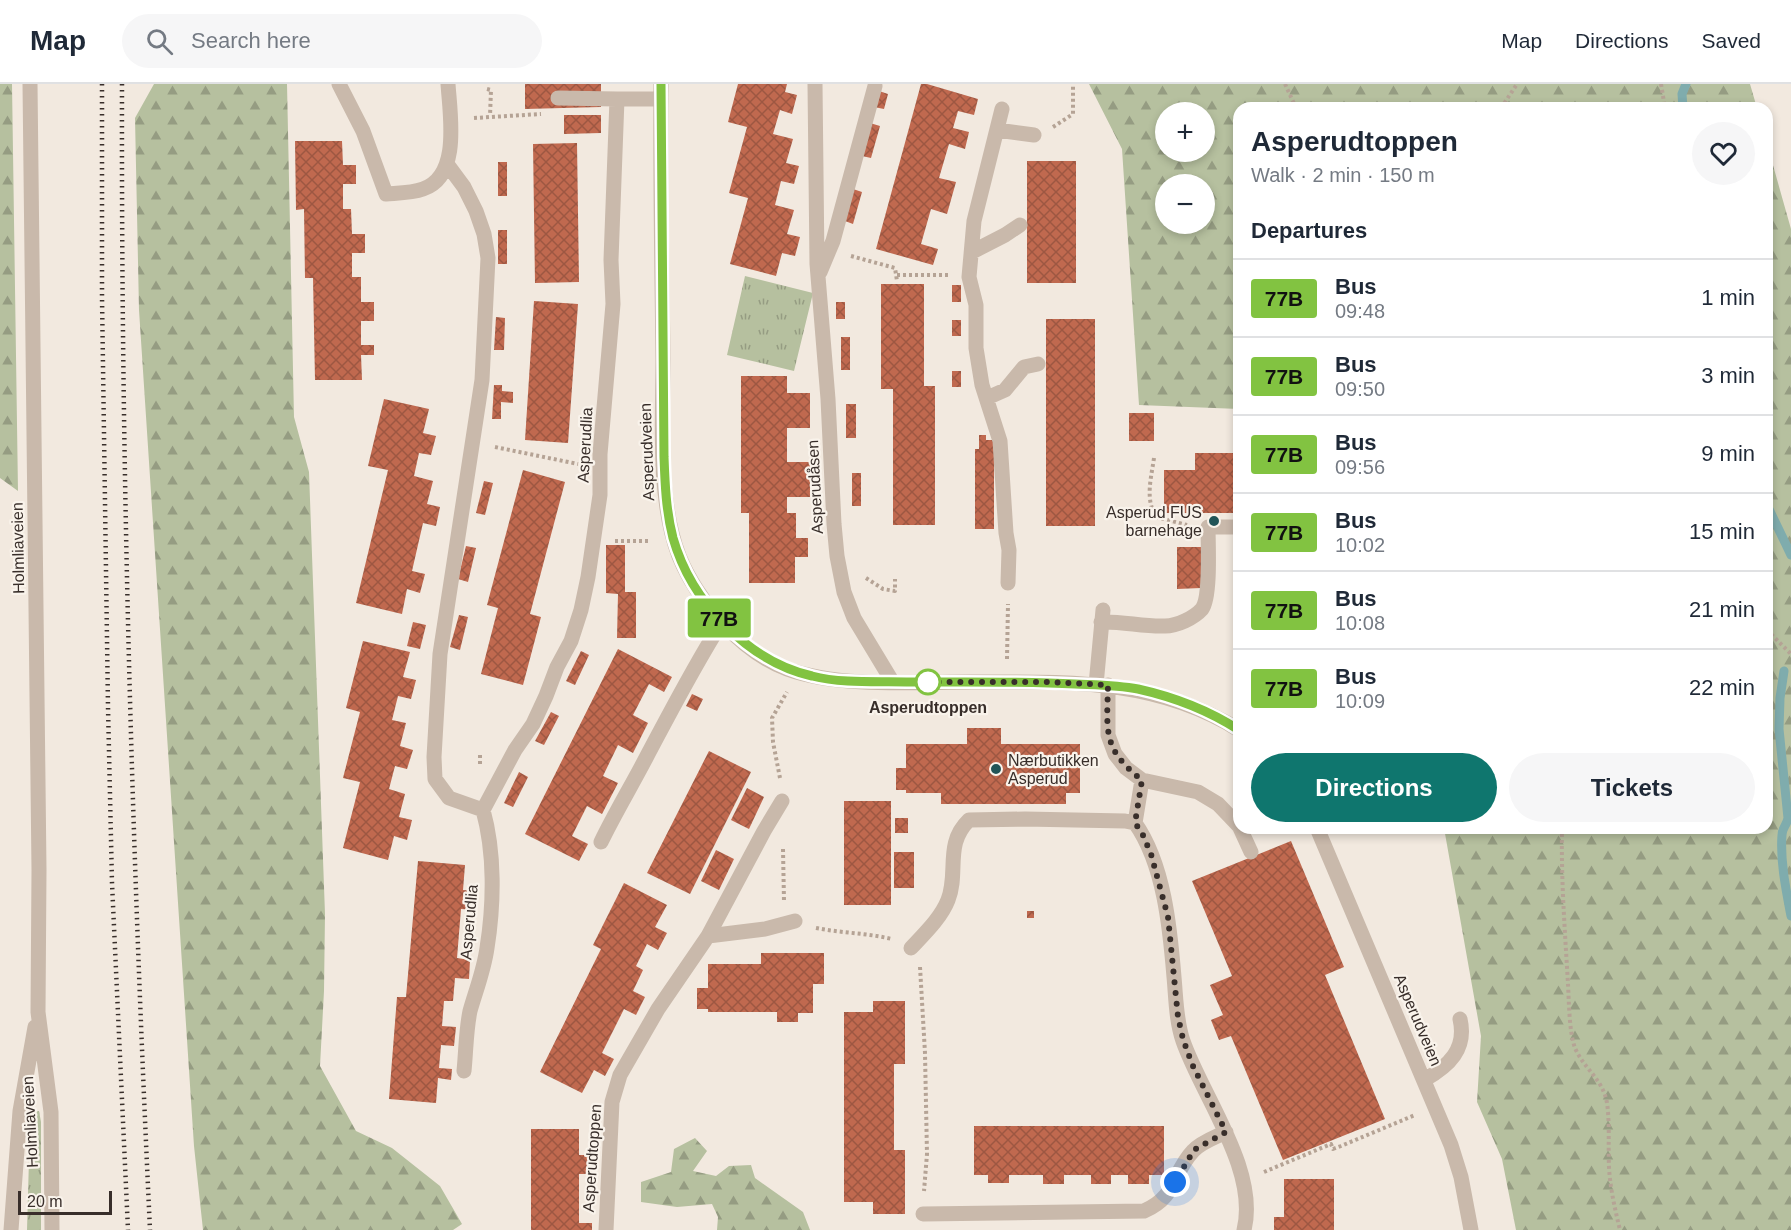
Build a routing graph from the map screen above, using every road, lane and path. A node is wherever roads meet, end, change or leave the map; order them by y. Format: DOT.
graph roads {
  1 [pos="30,84"];
  2 [pos="339,84"];
  3 [pos="448,84"];
  4 [pos="815,84"];
  5 [pos="1073,84"];
  6 [pos="1285,84"];
  7 [pos="1517,84"];
  8 [pos="1661,84"];
  9 [pos="875,86"];
  10 [pos="487,89"];
  11 [pos="661,92"];
  12 [pos="558,98"];
  13 [pos="617,99"];
  14 [pos="1293,102"];
  15 [pos="1505,102"];
  16 [pos="1664,102"];
  17 [pos="1002,109"];
  18 [pos="530,114"];
  19 [pos="490,116"];
  20 [pos="450,121"];
  21 [pos="997,130"];
  22 [pos="1034,135"];
  23 [pos="447,164"];
  24 [pos="1020,225"];
  25 [pos="972,252"];
  26 [pos="869,262"];
  27 [pos="897,275"];
  28 [pos="952,275"];
  29 [pos="818,278"];
  30 [pos="897,281"];
  31 [pos="1038,364"];
  32 [pos="987,398"];
  33 [pos="473,446"];
  34 [pos="1154,458"];
  35 [pos="568,462"];
  36 [pos="1208,526"];
  37 [pos="1233,527"];
  38 [pos="839,565"];
  39 [pos="895,579"];
  40 [pos="1008,583"];
  41 [pos="722,622"];
  42 [pos="1773,636"];
  43 [pos="1791,654"];
  44 [pos="1007,659"];
  45 [pos="797,671"];
  46 [pos="892,681"];
  47 [pos="1102,685"];
  48 [pos="1233,727"];
  49 [pos="1142,780"];
  50 [pos="782,801"];
  51 [pos="483,810"];
  52 [pos="1233,820"];
  53 [pos="1135,823"];
  54 [pos="1242,834"];
  55 [pos="1320,834"];
  56 [pos="1562,834"];
  57 [pos="601,842"];
  58 [pos="783,846"];
  59 [pos="1251,852"];
  60 [pos="795,921"];
  61 [pos="708,936"];
  62 [pos="911,948"];
  63 [pos="38,1012"];
  64 [pos="1460,1019"];
  65 [pos="464,1071"];
  66 [pos="1424,1080"];
  67 [pos="1406,1118"];
  68 [pos="1226,1132"];
  69 [pos="1288,1162"];
  70 [pos="923,1214"];
  71 [pos="11,1230"];
  72 [pos="52,1230"];
  73 [pos="606,1230"];
  74 [pos="1244,1230"];
  75 [pos="1471,1230"];
  76 [pos="1620,1230"];
  1 -- 63 [label="street, Holmliaveien"];
  2 -- 23 [label="street"];
  3 -- 20 [label="street"];
  4 -- 29 [label="street, Asperudåsen"];
  5 -- 22 [label="path"];
  6 -- 14 [label="path"];
  7 -- 15 [label="path"];
  8 -- 16 [label="path"];
  9 -- 29 [label="street, Asperudåsen"];
  10 -- 19 [label="path"];
  11 -- 13 [label="street"];
  11 -- 41 [label="street, Asperudveien"];
  12 -- 13 [label="street"];
  13 -- 51 [label="street, Asperudlia"];
  17 -- 21 [label="street"];
  18 -- 19 [label="path"];
  19 -- 20 [label="path"];
  20 -- 23 [label="street"];
  21 -- 22 [label="street"];
  21 -- 25 [label="street"];
  23 -- 33 [label="street"];
  24 -- 25 [label="street"];
  25 -- 32 [label="street"];
  26 -- 27 [label="path"];
  27 -- 28 [label="path"];
  27 -- 30 [label="path"];
  29 -- 38 [label="street, Asperudåsen"];
  31 -- 32 [label="street"];
  32 -- 40 [label="street"];
  33 -- 35 [label="path"];
  33 -- 51 [label="street"];
  34 -- 36 [label="path"];
  36 -- 37 [label="street"];
  36 -- 47 [label="street"];
  38 -- 39 [label="path"];
  38 -- 46 [label="street, Asperudåsen"];
  40 -- 44 [label="path"];
  41 -- 45 [label="street, Asperudveien"];
  41 -- 57 [label="street"];
  42 -- 43 [label="path"];
  45 -- 46 [label="street, Asperudveien"];
  45 -- 50 [label="path"];
  46 -- 47 [label="street, Asperudveien"];
  47 -- 48 [label="street, Asperudveien"];
  47 -- 49 [label="street"];
  49 -- 52 [label="street"];
  49 -- 53 [label="street"];
  50 -- 61 [label="street, Asperudtoppen"];
  51 -- 65 [label="street, Asperudlia"];
  53 -- 62 [label="street"];
  53 -- 68 [label="street"];
  54 -- 59 [label="street"];
  55 -- 66 [label="street, Asperudveien"];
  56 -- 76 [label="path"];
  58 -- 60 [label="path"];
  60 -- 61 [label="street"];
  60 -- 62 [label="path"];
  61 -- 73 [label="street, Asperudtoppen"];
  62 -- 70 [label="path"];
  63 -- 71 [label="street, Holmliaveien"];
  63 -- 72 [label="street, Holmliaveien"];
  64 -- 66 [label="street"];
  66 -- 75 [label="street, Asperudveien"];
  67 -- 69 [label="path"];
  68 -- 70 [label="street"];
  68 -- 74 [label="street"];
}
